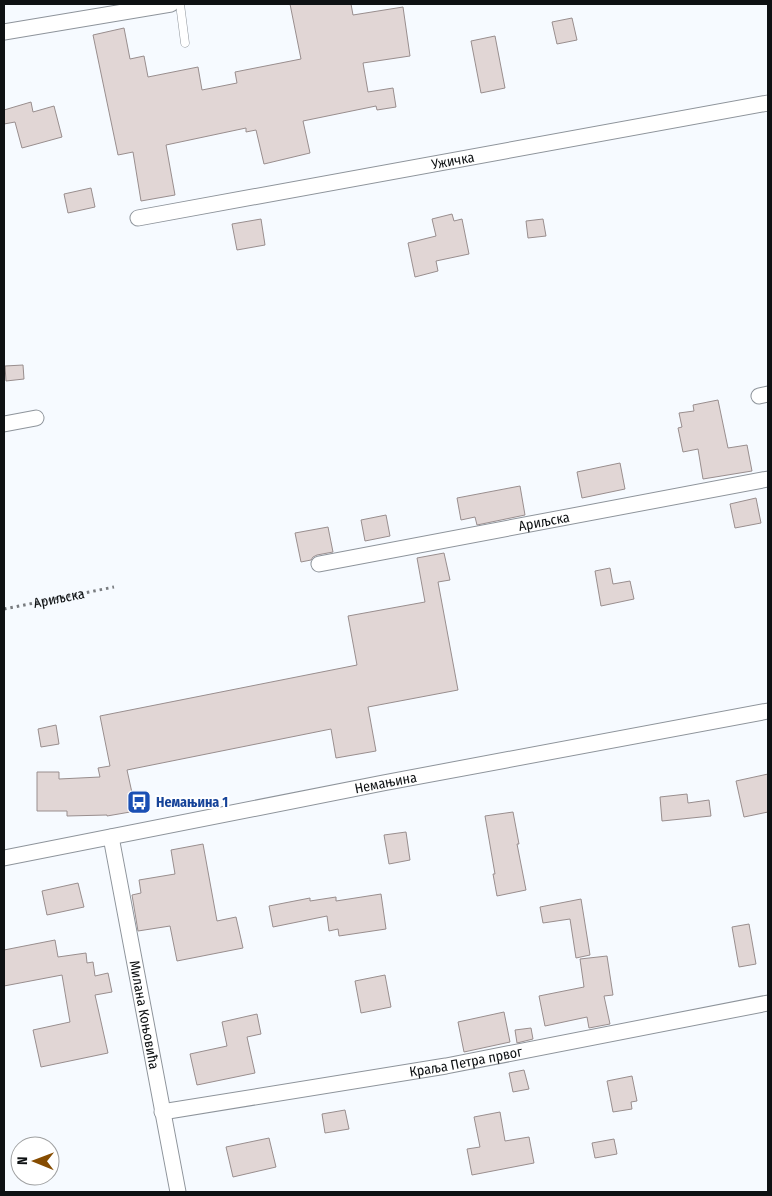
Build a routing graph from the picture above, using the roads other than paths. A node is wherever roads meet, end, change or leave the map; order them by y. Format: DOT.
graph roads {
  1 [pos="171,4"];
  2 [pos="180,4"];
  3 [pos="4,32"];
  4 [pos="186,43"];
  5 [pos="768,103"];
  6 [pos="138,218"];
  7 [pos="36,418"];
  8 [pos="4,424"];
  9 [pos="768,479"];
  10 [pos="319,564"];
  11 [pos="768,711"];
  12 [pos="111,837"];
  13 [pos="4,858"];
  14 [pos="768,1003"];
  15 [pos="162,1112"];
  16 [pos="178,1192"];
  1 -- 3 [label="street"];
  2 -- 4 [label="lane"];
  5 -- 6 [label="street, Ужичка"];
  7 -- 8 [label="street"];
  9 -- 10 [label="street, Ариљска"];
  11 -- 12 [label="street, Немањина"];
  12 -- 13 [label="street, Немањина"];
  12 -- 15 [label="street, Милана Коњовића"];
  14 -- 15 [label="street, Краља Петра првог"];
  15 -- 16 [label="street, Милана Коњовића"];
}
